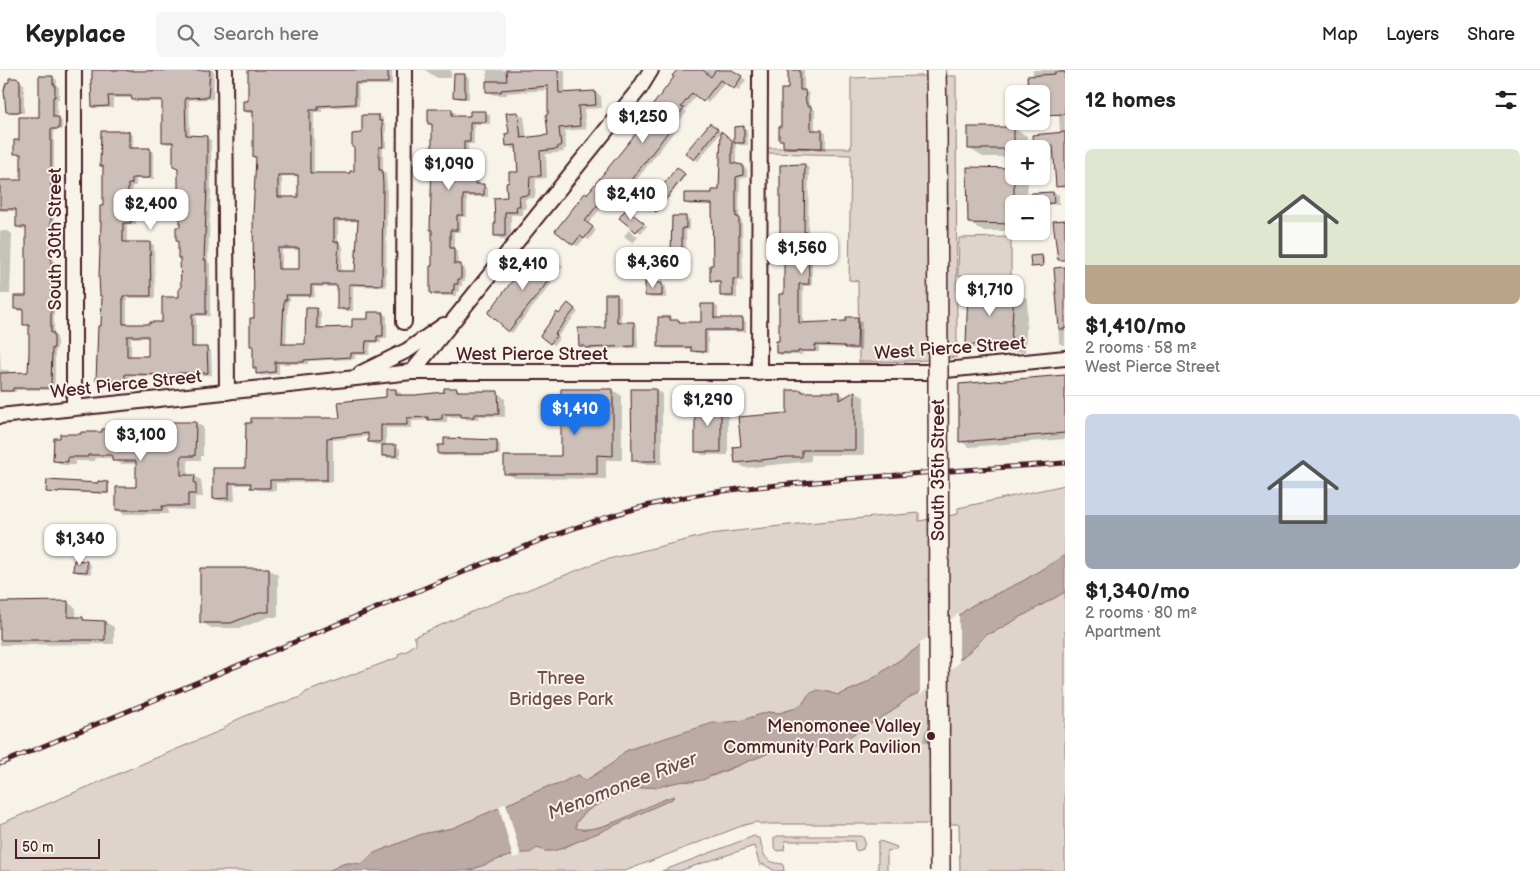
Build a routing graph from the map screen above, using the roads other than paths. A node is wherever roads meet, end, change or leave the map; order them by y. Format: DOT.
graph roads {
  1 [pos="74,70"];
  2 [pos="225,70"];
  3 [pos="405,70"];
  4 [pos="760,70"];
  5 [pos="936,70"];
  6 [pos="651,72"];
  7 [pos="460,312"];
  8 [pos="404,322"];
  9 [pos="1065,358"];
  10 [pos="412,372"];
  11 [pos="759,373"];
  12 [pos="347,378"];
  13 [pos="227,392"];
  14 [pos="74,408"];
  15 [pos="0,416"];
  16 [pos="940,871"];
  1 -- 14 [label="street, South 30th Street"];
  2 -- 13 [label="street"];
  3 -- 8 [label="street"];
  4 -- 11 [label="street"];
  5 -- 16 [label="main road, South 35th Street, bridge"];
  6 -- 7 [label="street"];
  7 -- 10 [label="street"];
  7 -- 12 [label="street"];
  9 -- 11 [label="street, West Pierce Street"];
  10 -- 11 [label="street, West Pierce Street"];
  10 -- 12 [label="street, West Pierce Street"];
  12 -- 13 [label="street, West Pierce Street"];
  13 -- 14 [label="street, West Pierce Street"];
  14 -- 15 [label="street, West Pierce Street"];
}
